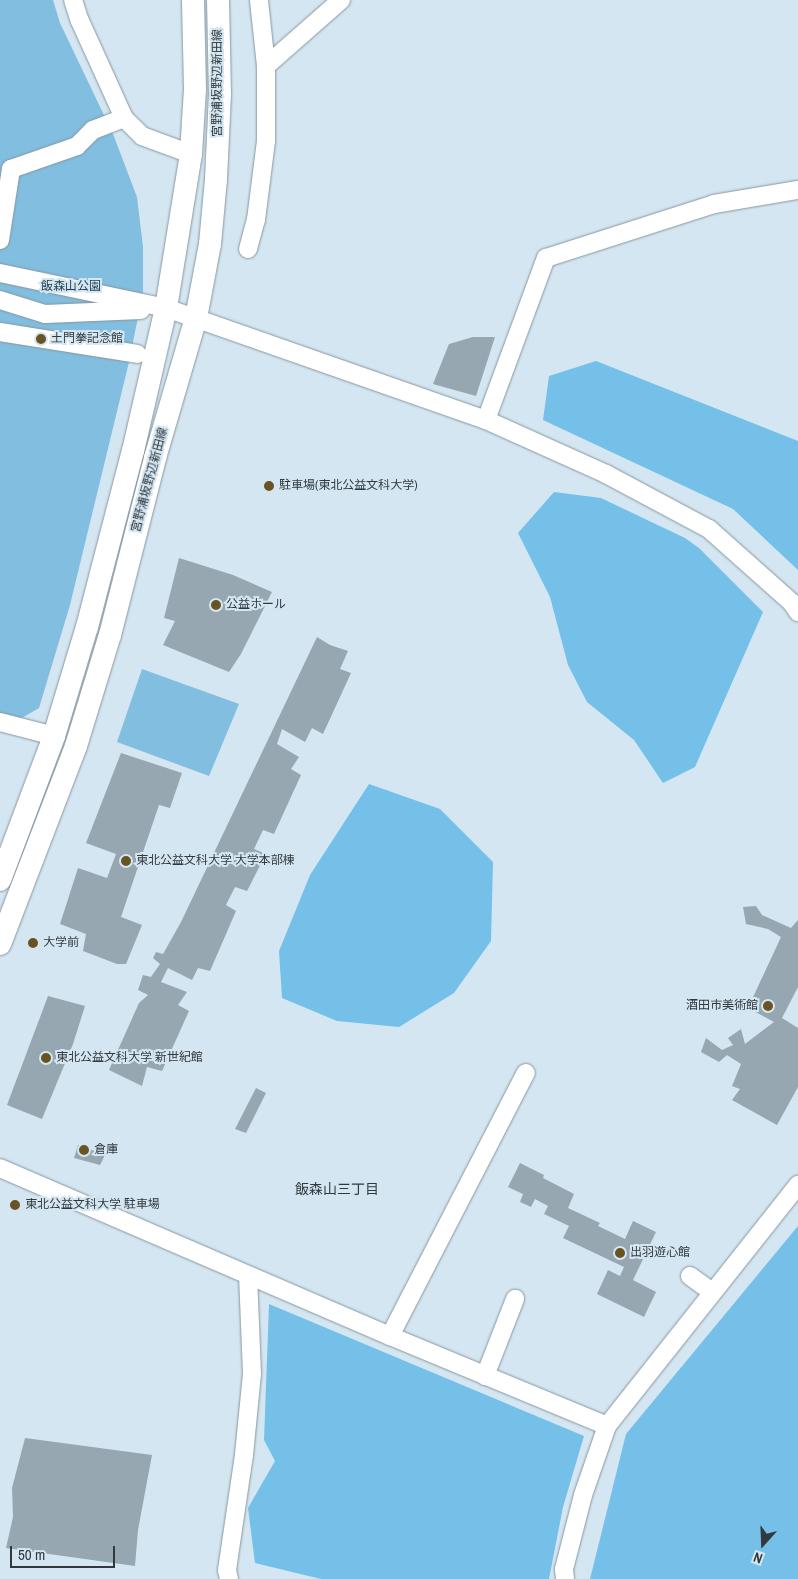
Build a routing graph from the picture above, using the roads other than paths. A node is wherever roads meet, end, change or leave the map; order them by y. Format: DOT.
graph roads {
  1 [pos="74,0"];
  2 [pos="193,0"];
  3 [pos="218,0"];
  4 [pos="259,0"];
  5 [pos="341,0"];
  6 [pos="266,66"];
  7 [pos="124,118"];
  8 [pos="191,154"];
  9 [pos="798,190"];
  10 [pos="0,240"];
  11 [pos="248,249"];
  12 [pos="0,273"];
  13 [pos="0,300"];
  14 [pos="166,308"];
  15 [pos="196,318"];
  16 [pos="0,332"];
  17 [pos="137,354"];
  18 [pos="486,420"];
  19 [pos="798,612"];
  20 [pos="0,722"];
  21 [pos="54,736"];
  22 [pos="0,880"];
  23 [pos="0,944"];
  24 [pos="526,1073"];
  25 [pos="0,1168"];
  26 [pos="798,1185"];
  27 [pos="248,1276"];
  28 [pos="690,1276"];
  29 [pos="712,1292"];
  30 [pos="515,1299"];
  31 [pos="390,1336"];
  32 [pos="485,1376"];
  33 [pos="607,1426"];
  34 [pos="226,1576"];
  35 [pos="565,1579"];
  1 -- 7 [label="street"];
  2 -- 8 [label="main road, 宮野浦坂野辺新田線"];
  3 -- 15 [label="main road, 宮野浦坂野辺新田線"];
  4 -- 6 [label="street"];
  5 -- 6 [label="street"];
  6 -- 11 [label="street"];
  7 -- 8 [label="street"];
  7 -- 10 [label="street"];
  8 -- 14 [label="main road, 宮野浦坂野辺新田線"];
  9 -- 18 [label="street"];
  12 -- 14 [label="street"];
  13 -- 14 [label="street"];
  14 -- 15 [label="street"];
  14 -- 21 [label="main road, 宮野浦坂野辺新田線"];
  15 -- 18 [label="street"];
  15 -- 23 [label="main road, 宮野浦坂野辺新田線"];
  16 -- 17 [label="street"];
  18 -- 19 [label="street"];
  20 -- 21 [label="street"];
  21 -- 22 [label="main road, 宮野浦坂野辺新田線"];
  24 -- 31 [label="street"];
  25 -- 27 [label="street"];
  26 -- 29 [label="street"];
  27 -- 31 [label="street"];
  27 -- 34 [label="street"];
  28 -- 29 [label="street"];
  29 -- 33 [label="street"];
  30 -- 32 [label="street"];
  31 -- 32 [label="street"];
  32 -- 33 [label="street"];
  33 -- 35 [label="street"];
}
